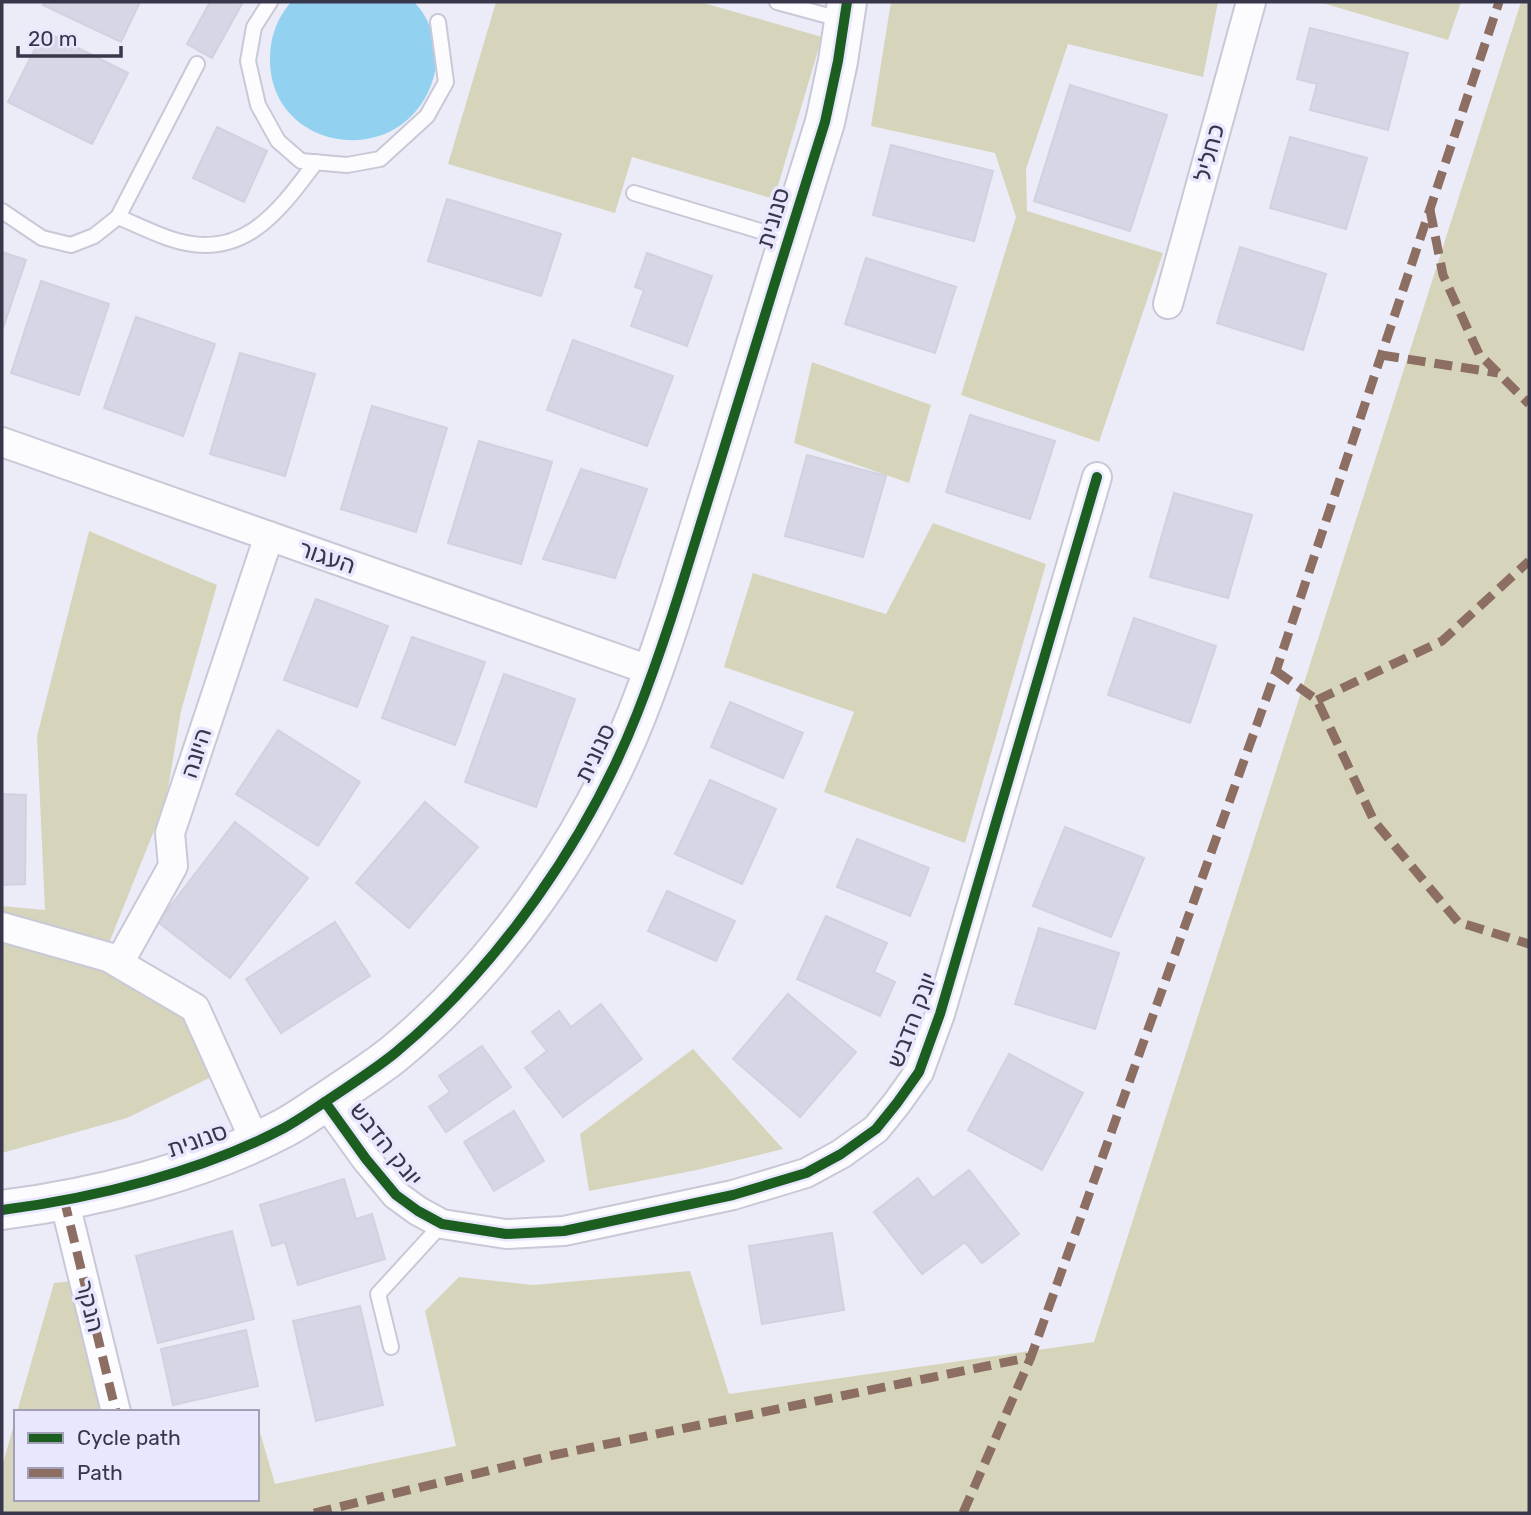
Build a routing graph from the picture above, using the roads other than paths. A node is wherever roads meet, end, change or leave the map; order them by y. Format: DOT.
graph roads {
  1 [pos="270,2"];
  2 [pos="777,2"];
  3 [pos="1251,2"];
  4 [pos="845,11"];
  5 [pos="438,22"];
  6 [pos="197,64"];
  7 [pos="316,162"];
  8 [pos="634,193"];
  9 [pos="2,211"];
  10 [pos="118,217"];
  11 [pos="789,239"];
  12 [pos="1167,304"];
  13 [pos="2,442"];
  14 [pos="1097,477"];
  15 [pos="269,536"];
  16 [pos="652,671"];
  17 [pos="2,927"];
  18 [pos="119,963"];
  19 [pos="325,1102"];
  20 [pos="255,1141"];
  21 [pos="64,1199"];
  22 [pos="2,1210"];
  23 [pos="442,1224"];
  24 [pos="391,1347"];
  25 [pos="116,1410"];
  1 -- 7 [label="lane"];
  2 -- 4 [label="lane"];
  3 -- 12 [label="street, כחליל"];
  4 -- 11 [label="street, סנונית"];
  5 -- 7 [label="lane"];
  6 -- 10 [label="lane"];
  7 -- 10 [label="lane"];
  8 -- 11 [label="lane"];
  9 -- 10 [label="lane"];
  11 -- 16 [label="street, סנונית"];
  13 -- 15 [label="street, העגור"];
  14 -- 23 [label="street, יונק הדבש"];
  15 -- 16 [label="street, העגור"];
  15 -- 18 [label="street, היונה"];
  16 -- 19 [label="street, סנונית"];
  17 -- 18 [label="street"];
  18 -- 20 [label="street"];
  19 -- 20 [label="street, סנונית"];
  19 -- 23 [label="street, יונק הדבש"];
  20 -- 21 [label="street, סנונית"];
  21 -- 22 [label="street, סנונית"];
  21 -- 25 [label="street, הנקר"];
  23 -- 24 [label="lane"];
}
